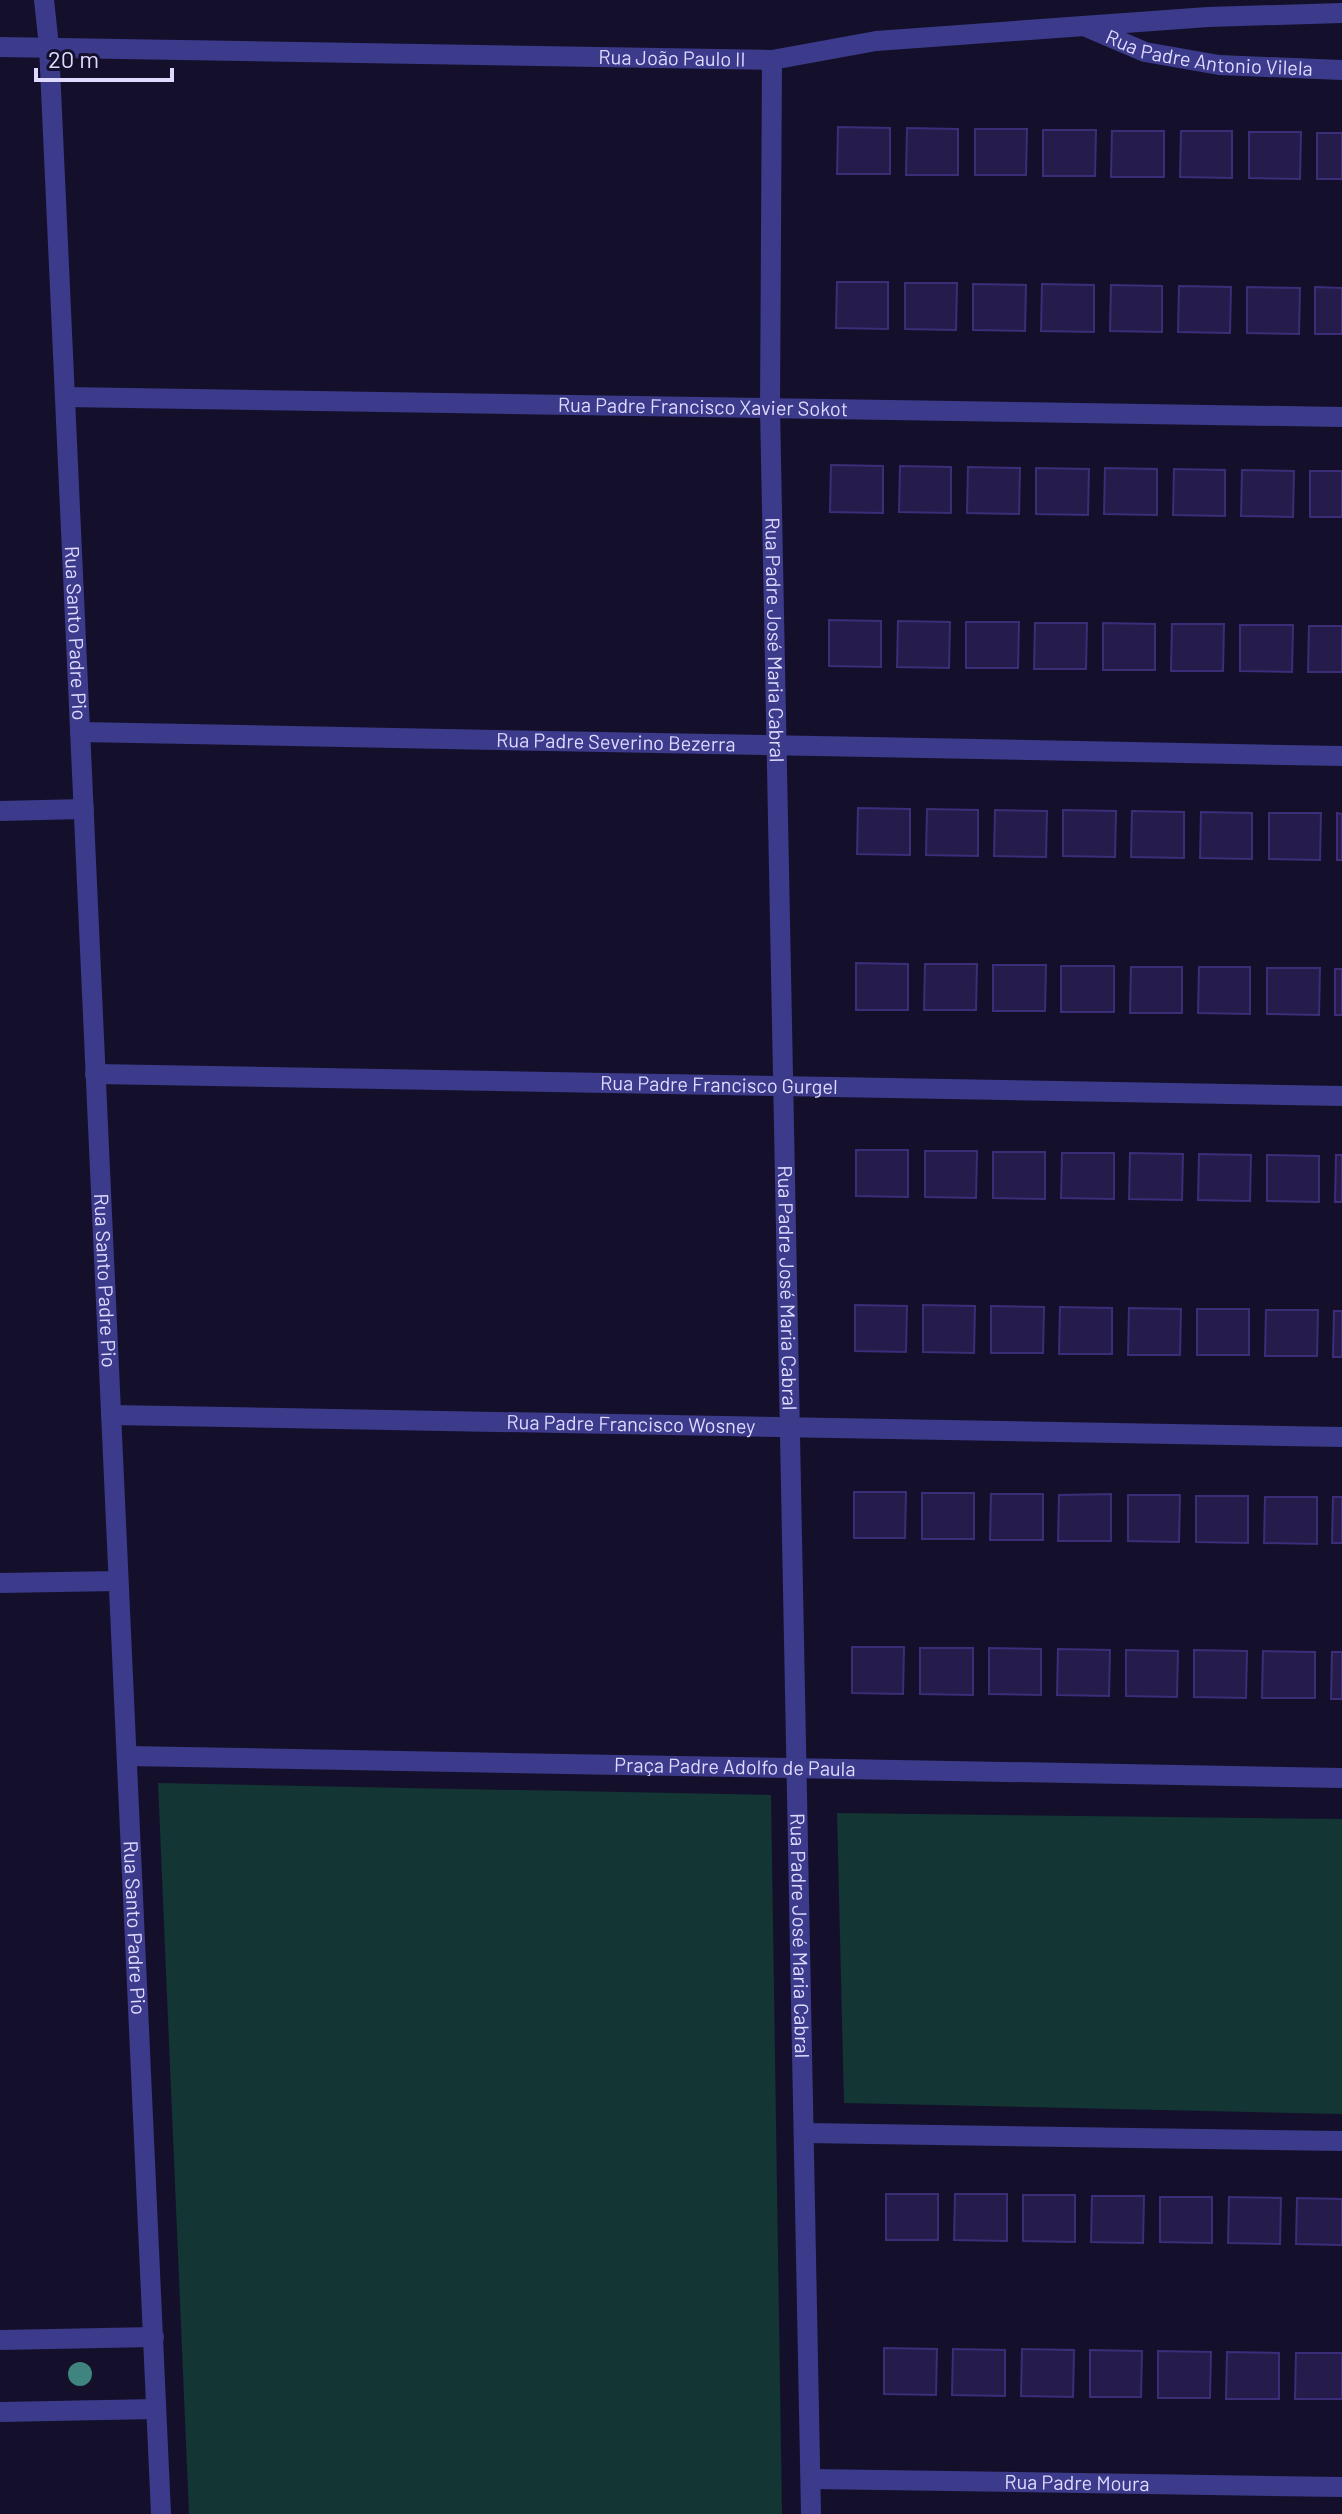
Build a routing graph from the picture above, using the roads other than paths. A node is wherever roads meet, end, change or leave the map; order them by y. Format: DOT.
graph roads {
  1 [pos="44,0"];
  2 [pos="1249,8"];
  3 [pos="1342,13"];
  4 [pos="1080,25"];
  5 [pos="49,46"];
  6 [pos="0,47"];
  7 [pos="772,60"];
  8 [pos="1342,70"];
  9 [pos="65,397"];
  10 [pos="770,408"];
  11 [pos="1342,417"];
  12 [pos="80,732"];
  13 [pos="778,746"];
  14 [pos="1342,756"];
  15 [pos="84,809"];
  16 [pos="0,811"];
  17 [pos="95,1074"];
  18 [pos="785,1086"];
  19 [pos="1342,1096"];
  20 [pos="111,1415"];
  21 [pos="792,1427"];
  22 [pos="1342,1437"];
  23 [pos="118,1581"];
  24 [pos="0,1583"];
  25 [pos="127,1756"];
  26 [pos="796,1769"];
  27 [pos="1342,1778"];
  28 [pos="805,2133"];
  29 [pos="1342,2141"];
  30 [pos="154,2337"];
  31 [pos="0,2340"];
  32 [pos="156,2409"];
  33 [pos="0,2412"];
  34 [pos="811,2479"];
  35 [pos="1342,2487"];
  36 [pos="161,2514"];
  37 [pos="811,2514"];
  1 -- 5 [label="street, Rua Santo Padre Pio"];
  2 -- 3 [label="street, Rua João Paulo II"];
  2 -- 4 [label="street, Rua João Paulo II"];
  4 -- 7 [label="street, Rua João Paulo II"];
  4 -- 8 [label="street, Rua Padre Antonio Vilela"];
  5 -- 6 [label="street, Rua João Paulo II"];
  5 -- 7 [label="street, Rua João Paulo II"];
  5 -- 9 [label="street, Rua Santo Padre Pio"];
  7 -- 10 [label="street, Rua Padre José Maria Cabral"];
  9 -- 10 [label="street, Rua Padre Francisco Xavier Sokot"];
  9 -- 12 [label="street, Rua Santo Padre Pio"];
  10 -- 11 [label="street, Rua Padre Francisco Xavier Sokot"];
  10 -- 13 [label="street, Rua Padre José Maria Cabral"];
  12 -- 13 [label="street, Rua Padre Severino Bezerra"];
  12 -- 15 [label="street, Rua Santo Padre Pio"];
  13 -- 14 [label="street, Rua Padre Severino Bezerra"];
  13 -- 18 [label="street, Rua Padre José Maria Cabral"];
  15 -- 16 [label="street"];
  15 -- 17 [label="street, Rua Santo Padre Pio"];
  17 -- 18 [label="street, Rua Padre Francisco Gurgel"];
  17 -- 20 [label="street, Rua Santo Padre Pio"];
  18 -- 19 [label="street, Rua Padre Francisco Gurgel"];
  18 -- 21 [label="street, Rua Padre José Maria Cabral"];
  20 -- 21 [label="street, Rua Padre Francisco Wosney"];
  20 -- 23 [label="street, Rua Santo Padre Pio"];
  21 -- 22 [label="street, Rua Padre Francisco Wosney"];
  21 -- 26 [label="street, Rua Padre José Maria Cabral"];
  23 -- 24 [label="street"];
  23 -- 25 [label="street, Rua Santo Padre Pio"];
  25 -- 26 [label="street, Praça Padre Adolfo de Paula"];
  25 -- 30 [label="street, Rua Santo Padre Pio"];
  26 -- 27 [label="street, Praça Padre Adolfo de Paula"];
  26 -- 28 [label="street, Rua Padre José Maria Cabral"];
  28 -- 29 [label="street"];
  28 -- 34 [label="street, Rua Padre José Maria Cabral"];
  30 -- 31 [label="street"];
  30 -- 32 [label="street, Rua Santo Padre Pio"];
  32 -- 33 [label="street"];
  32 -- 36 [label="street, Rua Santo Padre Pio"];
  34 -- 35 [label="street, Rua Padre Moura"];
  34 -- 37 [label="street, Rua Padre José Maria Cabral"];
}
